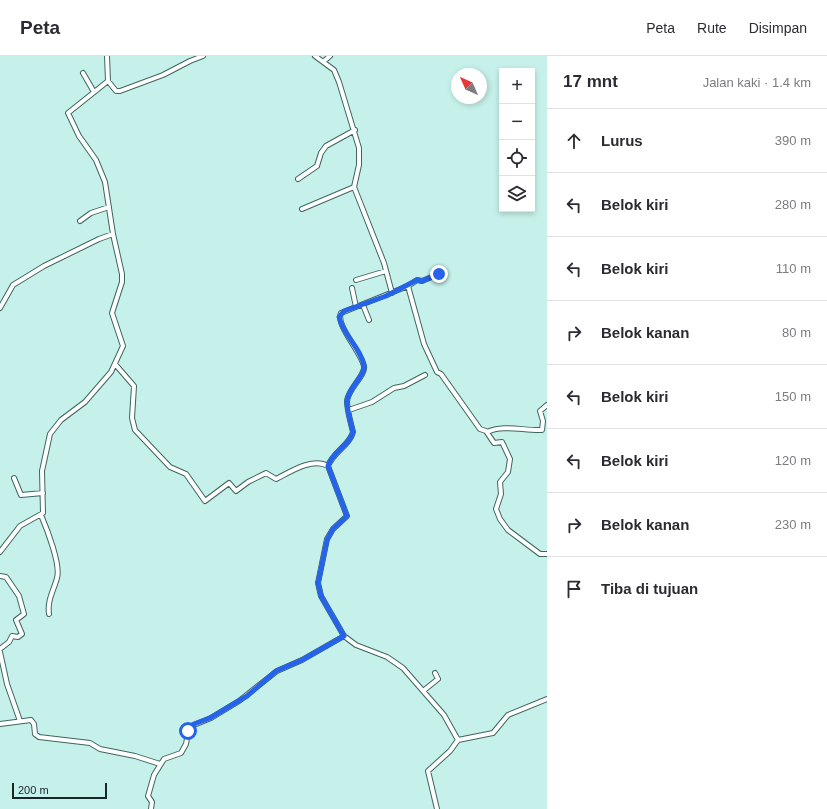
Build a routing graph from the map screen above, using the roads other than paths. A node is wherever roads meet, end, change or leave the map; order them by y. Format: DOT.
graph roads {
  1 [pos="107,56"];
  2 [pos="203,56"];
  3 [pos="315,56"];
  4 [pos="330,56"];
  5 [pos="324,61"];
  6 [pos="83,73"];
  7 [pos="108,81"];
  8 [pos="94,92"];
  9 [pos="355,130"];
  10 [pos="298,179"];
  11 [pos="354,187"];
  12 [pos="109,207"];
  13 [pos="302,209"];
  14 [pos="80,221"];
  15 [pos="112,234"];
  16 [pos="386,271"];
  17 [pos="439,274"];
  18 [pos="356,280"];
  19 [pos="408,286"];
  20 [pos="352,288"];
  21 [pos="392,292"];
  22 [pos="363,305"];
  23 [pos="356,307"];
  24 [pos="0,308"];
  25 [pos="369,320"];
  26 [pos="115,364"];
  27 [pos="425,375"];
  28 [pos="547,405"];
  29 [pos="349,410"];
  30 [pos="487,432"];
  31 [pos="328,466"];
  32 [pos="14,478"];
  33 [pos="43,493"];
  34 [pos="41,515"];
  35 [pos="0,552"];
  36 [pos="547,554"];
  37 [pos="0,576"];
  38 [pos="49,614"];
  39 [pos="344,636"];
  40 [pos="0,651"];
  41 [pos="435,673"];
  42 [pos="423,691"];
  43 [pos="547,699"];
  44 [pos="20,721"];
  45 [pos="0,724"];
  46 [pos="458,740"];
  47 [pos="160,764"];
  48 [pos="151,809"];
  49 [pos="438,809"];
  1 -- 7 [label="street"];
  2 -- 7 [label="street"];
  3 -- 5 [label="street"];
  4 -- 5 [label="street"];
  5 -- 9 [label="street"];
  6 -- 8 [label="street"];
  7 -- 8 [label="street"];
  8 -- 12 [label="street"];
  9 -- 10 [label="street"];
  9 -- 11 [label="street"];
  11 -- 13 [label="street"];
  11 -- 16 [label="street"];
  12 -- 14 [label="street"];
  12 -- 15 [label="street"];
  15 -- 24 [label="street"];
  15 -- 26 [label="street"];
  16 -- 18 [label="street"];
  16 -- 21 [label="street"];
  17 -- 19 [label="street"];
  19 -- 21 [label="street"];
  19 -- 30 [label="street"];
  20 -- 23 [label="street"];
  21 -- 22 [label="street"];
  22 -- 23 [label="street"];
  22 -- 25 [label="street"];
  23 -- 29 [label="street"];
  26 -- 31 [label="street"];
  26 -- 33 [label="street"];
  27 -- 29 [label="street"];
  28 -- 30 [label="street"];
  29 -- 31 [label="street"];
  30 -- 36 [label="street"];
  31 -- 39 [label="street"];
  32 -- 33 [label="street"];
  33 -- 34 [label="street"];
  34 -- 35 [label="street"];
  34 -- 38 [label="street"];
  37 -- 40 [label="street"];
  39 -- 42 [label="street"];
  39 -- 47 [label="street"];
  40 -- 44 [label="street"];
  41 -- 42 [label="street"];
  42 -- 46 [label="street"];
  43 -- 46 [label="street"];
  44 -- 45 [label="street"];
  44 -- 47 [label="street"];
  46 -- 49 [label="street"];
  47 -- 48 [label="street"];
}
